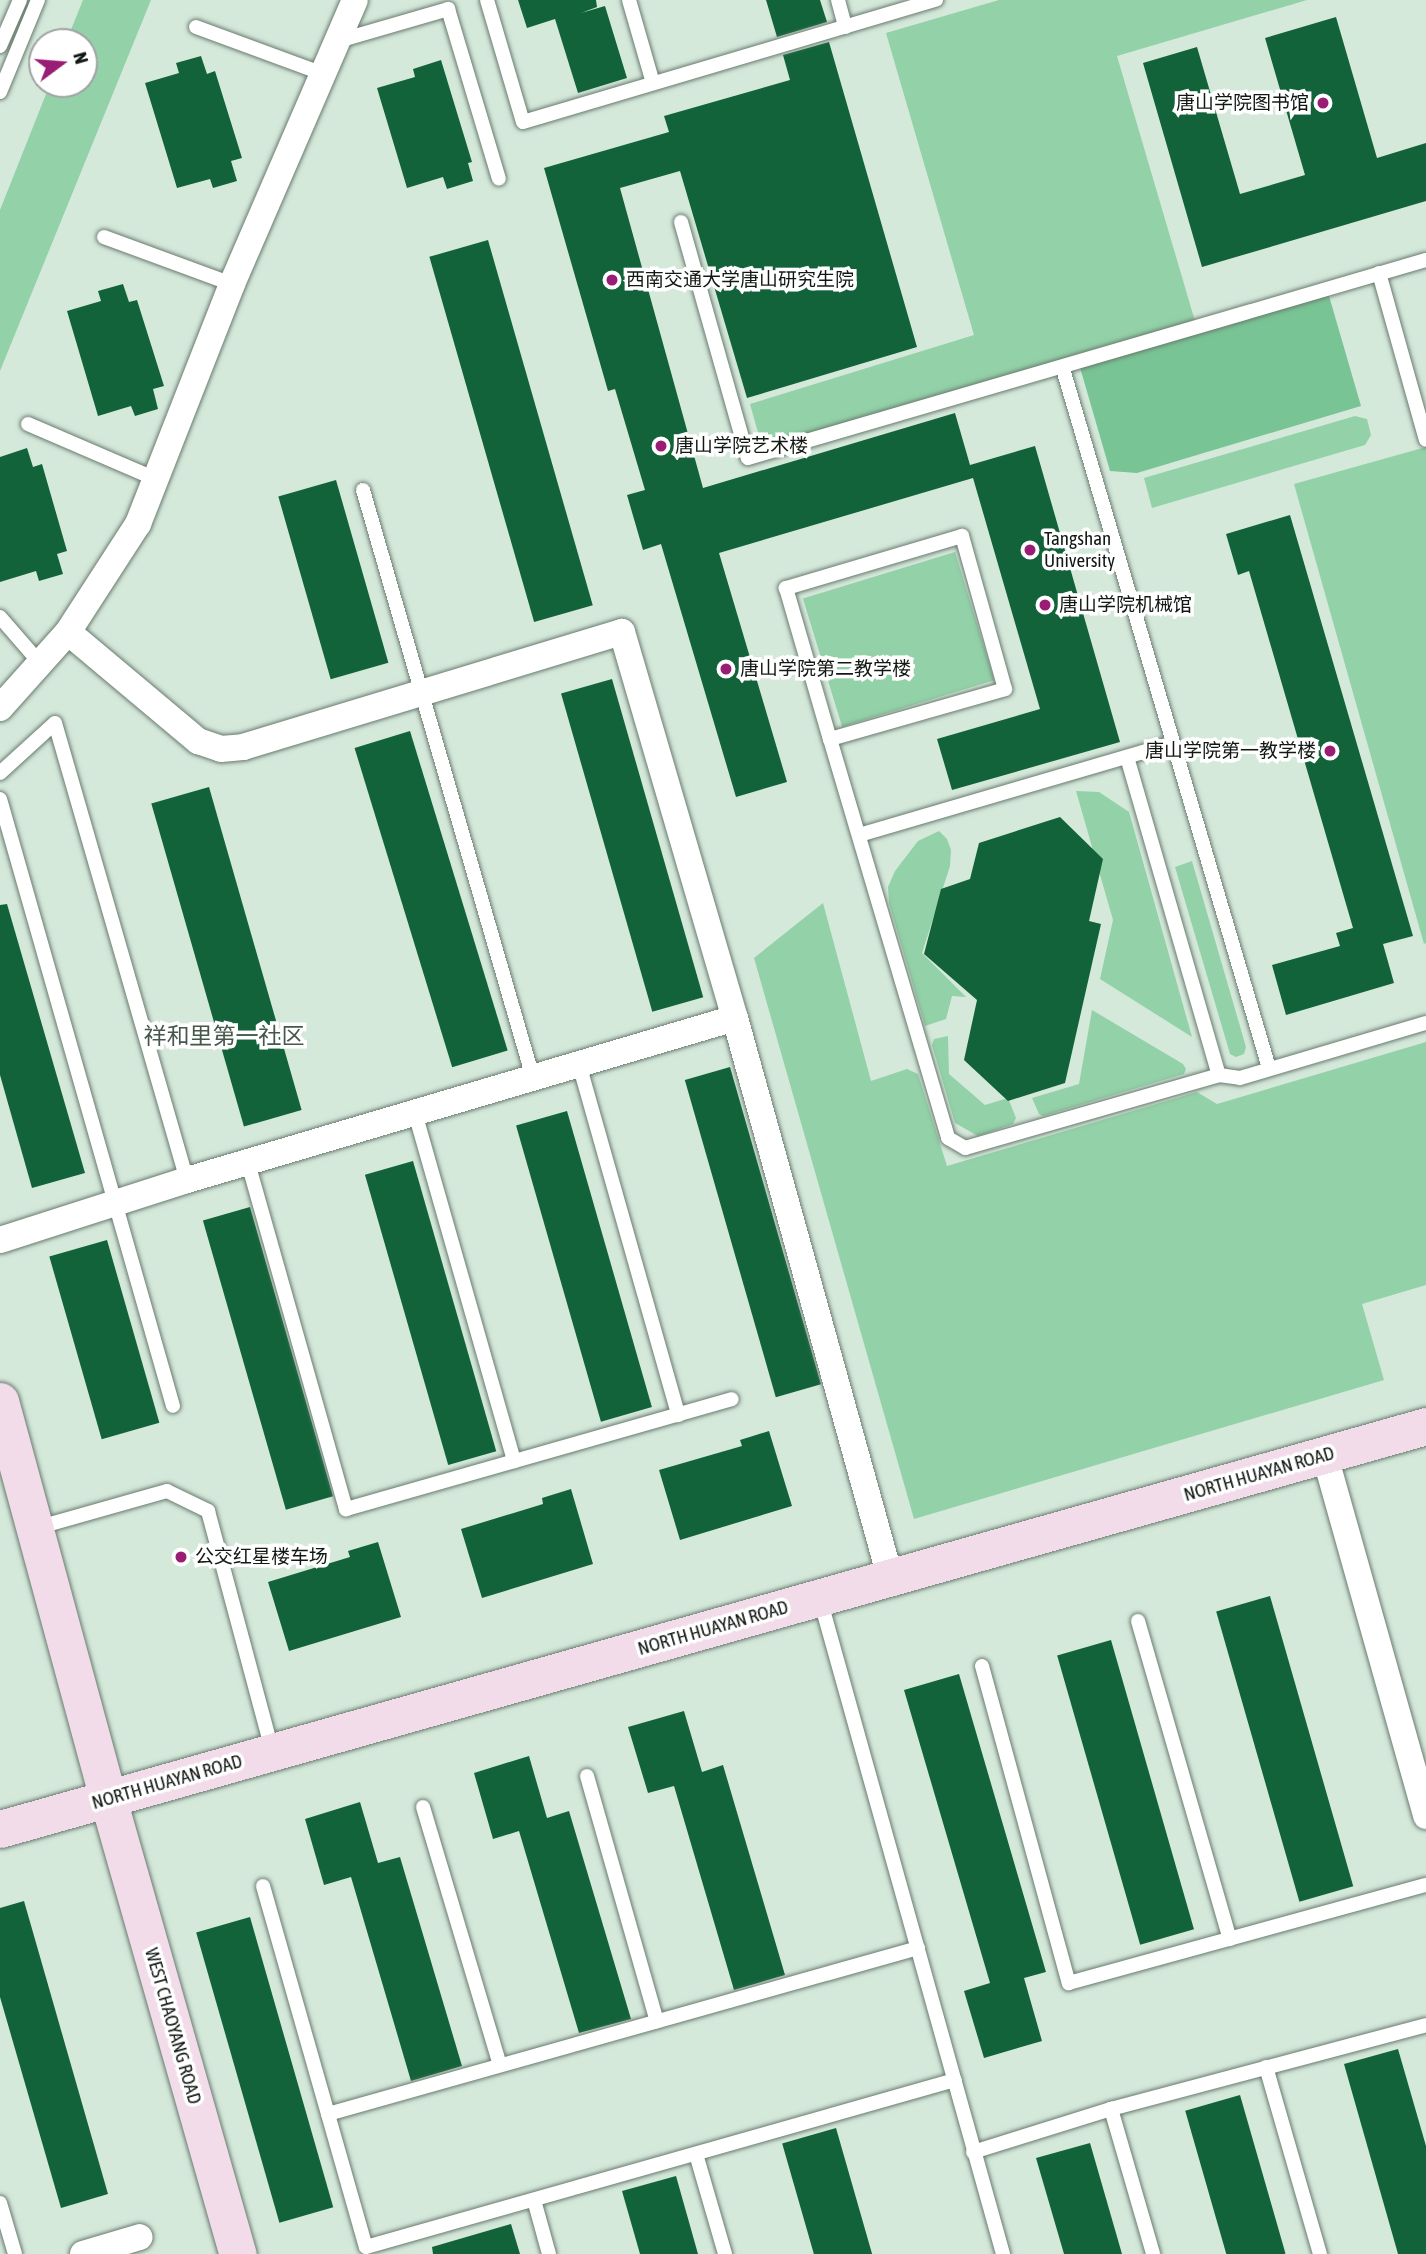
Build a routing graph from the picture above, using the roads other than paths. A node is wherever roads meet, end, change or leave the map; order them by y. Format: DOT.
graph roads {
  1 [pos="20,0"];
  2 [pos="38,0"];
  3 [pos="355,0"];
  4 [pos="487,0"];
  5 [pos="629,0"];
  6 [pos="838,0"];
  7 [pos="936,0"];
  8 [pos="196,27"];
  9 [pos="845,27"];
  10 [pos="338,41"];
  11 [pos="0,46"];
  12 [pos="324,75"];
  13 [pos="653,83"];
  14 [pos="0,92"];
  15 [pos="499,179"];
  16 [pos="681,222"];
  17 [pos="104,237"];
  18 [pos="1426,260"];
  19 [pos="1379,274"];
  20 [pos="232,284"];
  21 [pos="1063,369"];
  22 [pos="28,424"];
  23 [pos="1426,440"];
  24 [pos="156,479"];
  25 [pos="363,490"];
  26 [pos="0,617"];
  27 [pos="68,632"];
  28 [pos="40,663"];
  29 [pos="421,693"];
  30 [pos="0,708"];
  31 [pos="830,739"];
  32 [pos="1173,743"];
  33 [pos="1127,757"];
  34 [pos="0,773"];
  35 [pos="0,799"];
  36 [pos="859,835"];
  37 [pos="735,1018"];
  38 [pos="1426,1023"];
  39 [pos="579,1064"];
  40 [pos="1269,1068"];
  41 [pos="1219,1075"];
  42 [pos="533,1078"];
  43 [pos="415,1113"];
  44 [pos="248,1163"];
  45 [pos="187,1180"];
  46 [pos="114,1205"];
  47 [pos="0,1240"];
  48 [pos="732,1399"];
  49 [pos="0,1401"];
  50 [pos="173,1406"];
  51 [pos="678,1415"];
  52 [pos="1426,1426"];
  53 [pos="1325,1456"];
  54 [pos="514,1461"];
  55 [pos="0,1470"];
  56 [pos="25,1526"];
  57 [pos="890,1577"];
  58 [pos="820,1598"];
  59 [pos="1139,1621"];
  60 [pos="982,1666"];
  61 [pos="273,1752"];
  62 [pos="587,1776"];
  63 [pos="108,1798"];
  64 [pos="423,1807"];
  65 [pos="1426,1816"];
  66 [pos="0,1829"];
  67 [pos="1426,1885"];
  68 [pos="263,1886"];
  69 [pos="1230,1939"];
  70 [pos="918,1948"];
  71 [pos="657,2021"];
  72 [pos="1426,2025"];
  73 [pos="500,2065"];
  74 [pos="1266,2067"];
  75 [pos="955,2080"];
  76 [pos="1111,2109"];
  77 [pos="328,2114"];
  78 [pos="973,2152"];
  79 [pos="695,2154"];
  80 [pos="534,2200"];
  81 [pos="0,2203"];
  82 [pos="142,2246"];
  83 [pos="367,2250"];
  84 [pos="15,2254"];
  85 [pos="83,2254"];
  86 [pos="238,2254"];
  87 [pos="549,2254"];
  88 [pos="725,2254"];
  89 [pos="1003,2254"];
  90 [pos="1153,2254"];
  91 [pos="1320,2254"];
  1 -- 11 [label="lane"];
  2 -- 14 [label="lane"];
  3 -- 10 [label="street"];
  4 -- 13 [label="lane"];
  5 -- 13 [label="lane"];
  6 -- 9 [label="lane"];
  7 -- 9 [label="lane"];
  8 -- 12 [label="lane"];
  9 -- 13 [label="lane"];
  10 -- 12 [label="street"];
  10 -- 15 [label="lane"];
  12 -- 20 [label="street"];
  16 -- 21 [label="lane"];
  17 -- 20 [label="lane"];
  18 -- 19 [label="lane"];
  19 -- 21 [label="lane"];
  19 -- 23 [label="lane"];
  20 -- 24 [label="street"];
  21 -- 32 [label="lane"];
  22 -- 24 [label="lane"];
  24 -- 27 [label="street"];
  25 -- 29 [label="lane"];
  26 -- 28 [label="lane"];
  27 -- 28 [label="street"];
  27 -- 29 [label="street"];
  28 -- 30 [label="street"];
  29 -- 37 [label="street"];
  29 -- 42 [label="lane"];
  31 -- 31 [label="lane"];
  31 -- 36 [label="lane"];
  32 -- 33 [label="lane"];
  32 -- 40 [label="lane"];
  33 -- 36 [label="lane"];
  33 -- 41 [label="lane"];
  34 -- 45 [label="lane"];
  35 -- 46 [label="lane"];
  36 -- 41 [label="lane"];
  37 -- 39 [label="street"];
  37 -- 57 [label="street"];
  38 -- 40 [label="lane"];
  39 -- 42 [label="street"];
  39 -- 51 [label="lane"];
  40 -- 41 [label="lane"];
  42 -- 43 [label="street"];
  43 -- 44 [label="street"];
  43 -- 54 [label="lane"];
  44 -- 45 [label="street"];
  44 -- 54 [label="lane"];
  45 -- 46 [label="street"];
  46 -- 47 [label="street"];
  46 -- 50 [label="lane"];
  48 -- 51 [label="lane"];
  49 -- 56 [label="street, WEST CHAOYANG ROAD"];
  51 -- 54 [label="lane"];
  52 -- 53 [label="street, NORTH HUAYAN ROAD"];
  53 -- 57 [label="street, NORTH HUAYAN ROAD"];
  53 -- 65 [label="street"];
  55 -- 56 [label="street, WEST CHAOYANG ROAD"];
  56 -- 61 [label="lane"];
  56 -- 63 [label="street, WEST CHAOYANG ROAD"];
  57 -- 58 [label="street, NORTH HUAYAN ROAD"];
  58 -- 61 [label="street, NORTH HUAYAN ROAD"];
  58 -- 70 [label="lane"];
  59 -- 69 [label="lane"];
  60 -- 69 [label="lane"];
  61 -- 63 [label="street, NORTH HUAYAN ROAD"];
  62 -- 71 [label="lane"];
  63 -- 66 [label="street, NORTH HUAYAN ROAD"];
  63 -- 86 [label="street, WEST CHAOYANG ROAD"];
  64 -- 73 [label="lane"];
  67 -- 69 [label="lane"];
  68 -- 77 [label="lane"];
  70 -- 71 [label="lane"];
  70 -- 75 [label="lane"];
  71 -- 73 [label="lane"];
  72 -- 74 [label="lane"];
  73 -- 77 [label="lane"];
  74 -- 76 [label="lane"];
  74 -- 91 [label="lane"];
  75 -- 78 [label="lane"];
  75 -- 79 [label="lane"];
  76 -- 78 [label="lane"];
  76 -- 90 [label="lane"];
  77 -- 83 [label="lane"];
  78 -- 89 [label="lane"];
  79 -- 80 [label="lane"];
  79 -- 88 [label="lane"];
  80 -- 83 [label="lane"];
  80 -- 87 [label="lane"];
  81 -- 84 [label="lane"];
  82 -- 85 [label="street"];
}
